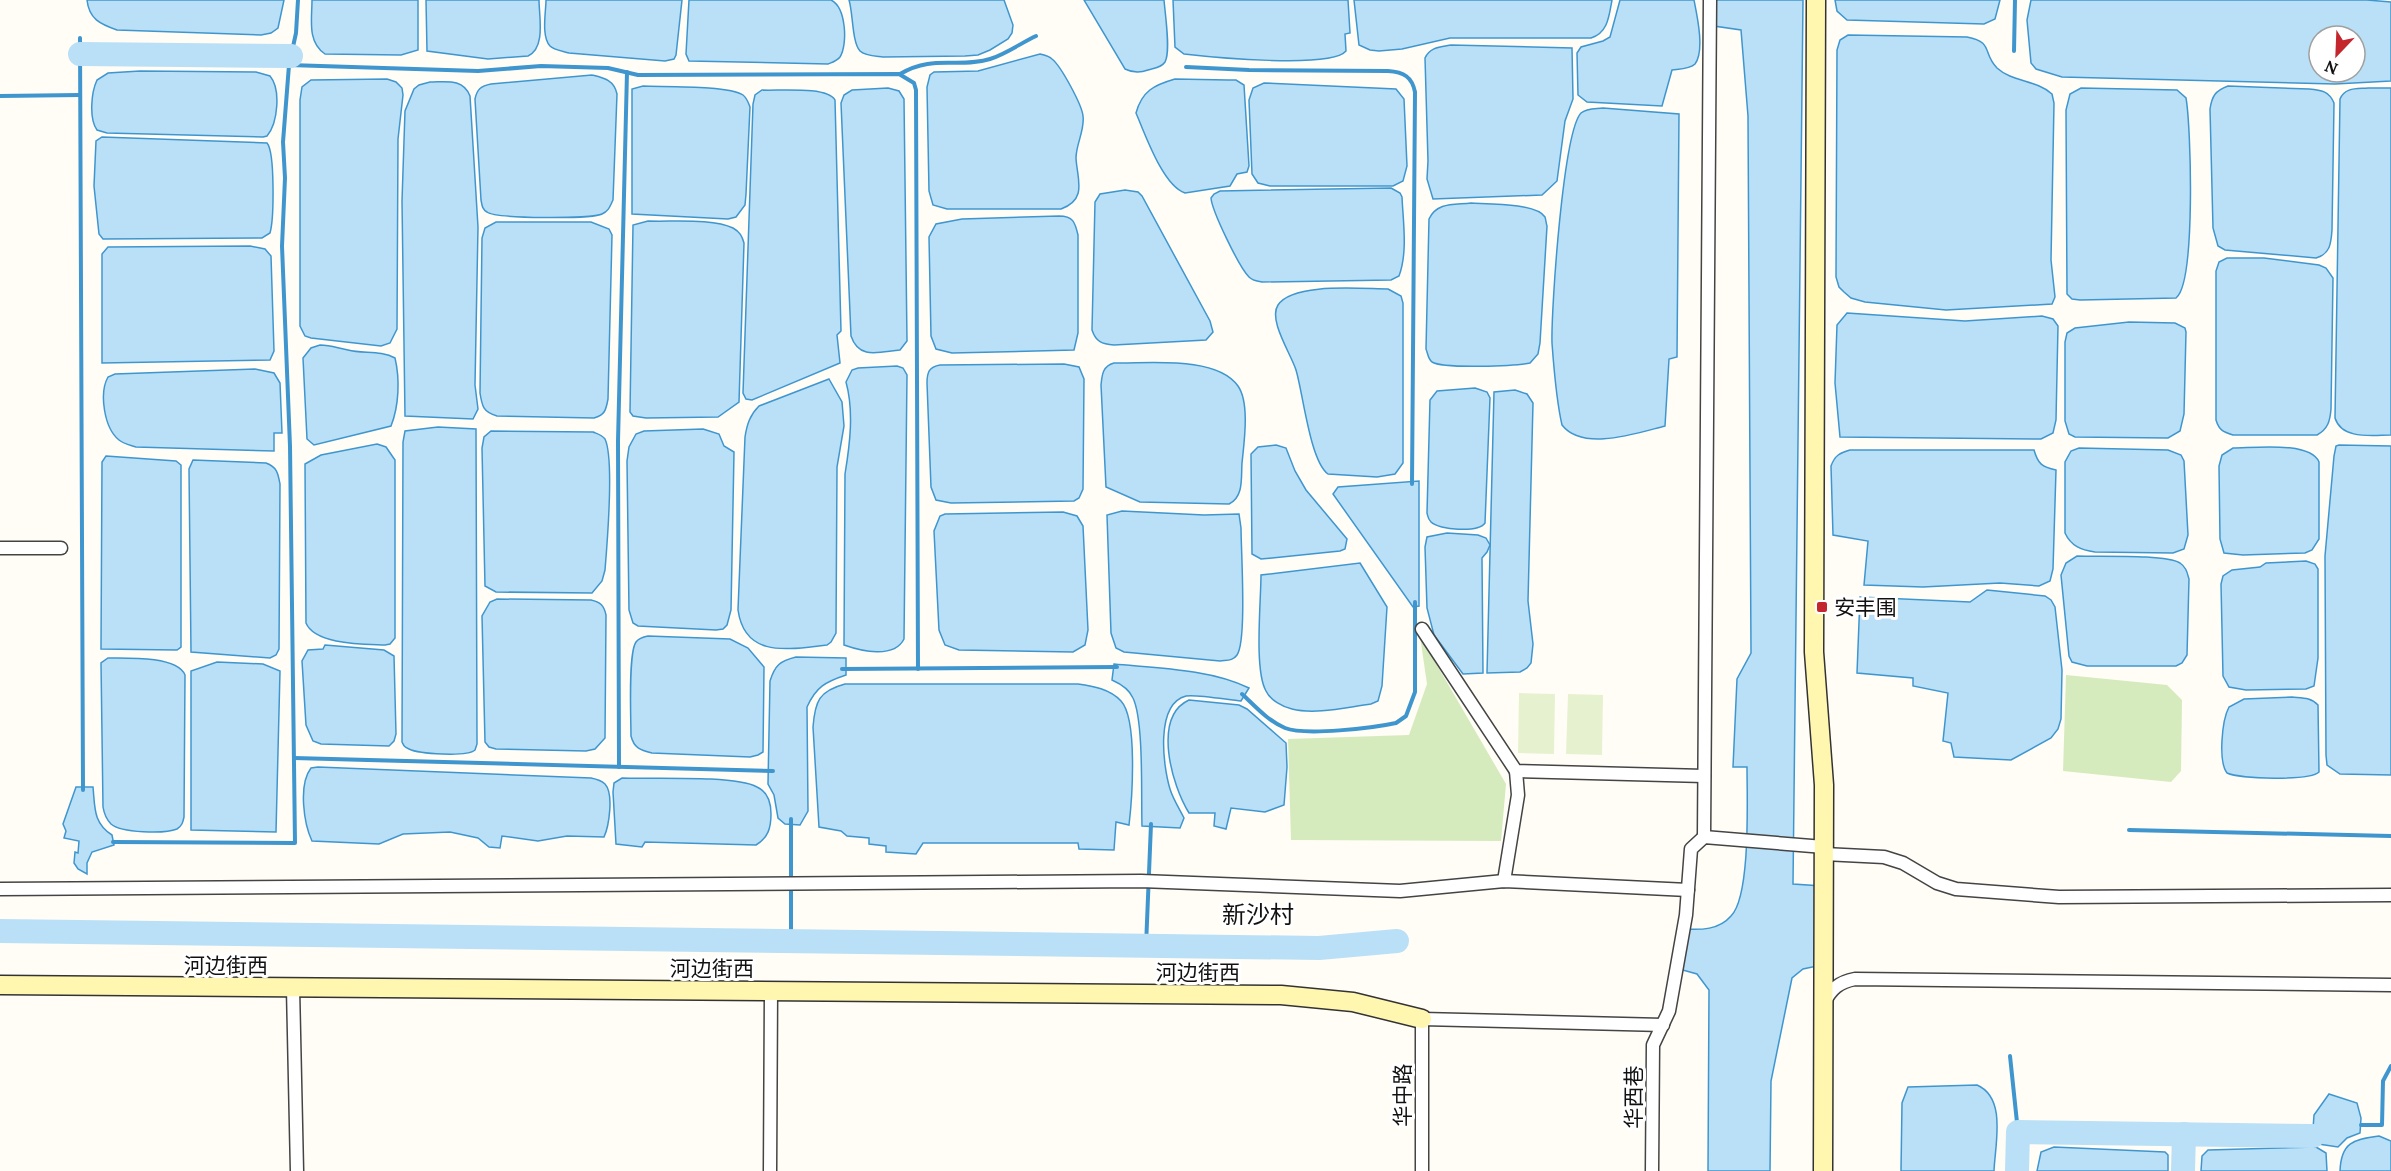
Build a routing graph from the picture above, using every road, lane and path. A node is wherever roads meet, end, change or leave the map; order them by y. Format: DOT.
graph roads {
  1 [pos="1710,0"];
  2 [pos="1816,0"];
  3 [pos="0,548"];
  4 [pos="61,548"];
  5 [pos="1422,629"];
  6 [pos="1516,771"];
  7 [pos="1704,776"];
  8 [pos="1704,837"];
  9 [pos="1824,851"];
  10 [pos="1504,881"];
  11 [pos="0,889"];
  12 [pos="1688,890"];
  13 [pos="2391,895"];
  14 [pos="2391,985"];
  15 [pos="0,986"];
  16 [pos="292,988"];
  17 [pos="771,991"];
  18 [pos="1823,1006"];
  19 [pos="1422,1019"];
  20 [pos="1663,1025"];
  21 [pos="297,1171"];
  22 [pos="770,1171"];
  23 [pos="1422,1171"];
  24 [pos="1652,1171"];
  25 [pos="1823,1171"];
  1 -- 7 [label="street"];
  2 -- 9 [label="street"];
  3 -- 4 [label="street"];
  5 -- 6 [label="street"];
  6 -- 7 [label="street"];
  6 -- 10 [label="street"];
  7 -- 8 [label="street"];
  8 -- 9 [label="street"];
  8 -- 12 [label="street, 华西巷"];
  9 -- 13 [label="street"];
  9 -- 18 [label="street"];
  10 -- 11 [label="street"];
  10 -- 12 [label="street"];
  12 -- 20 [label="street, 华西巷"];
  14 -- 18 [label="street"];
  15 -- 16 [label="street, 河边街西"];
  16 -- 17 [label="street, 河边街西"];
  16 -- 21 [label="street"];
  17 -- 19 [label="street, 河边街西"];
  17 -- 22 [label="street"];
  18 -- 25 [label="street"];
  19 -- 20 [label="street"];
  19 -- 23 [label="street, 华中路"];
  20 -- 24 [label="street, 华西巷"];
}
